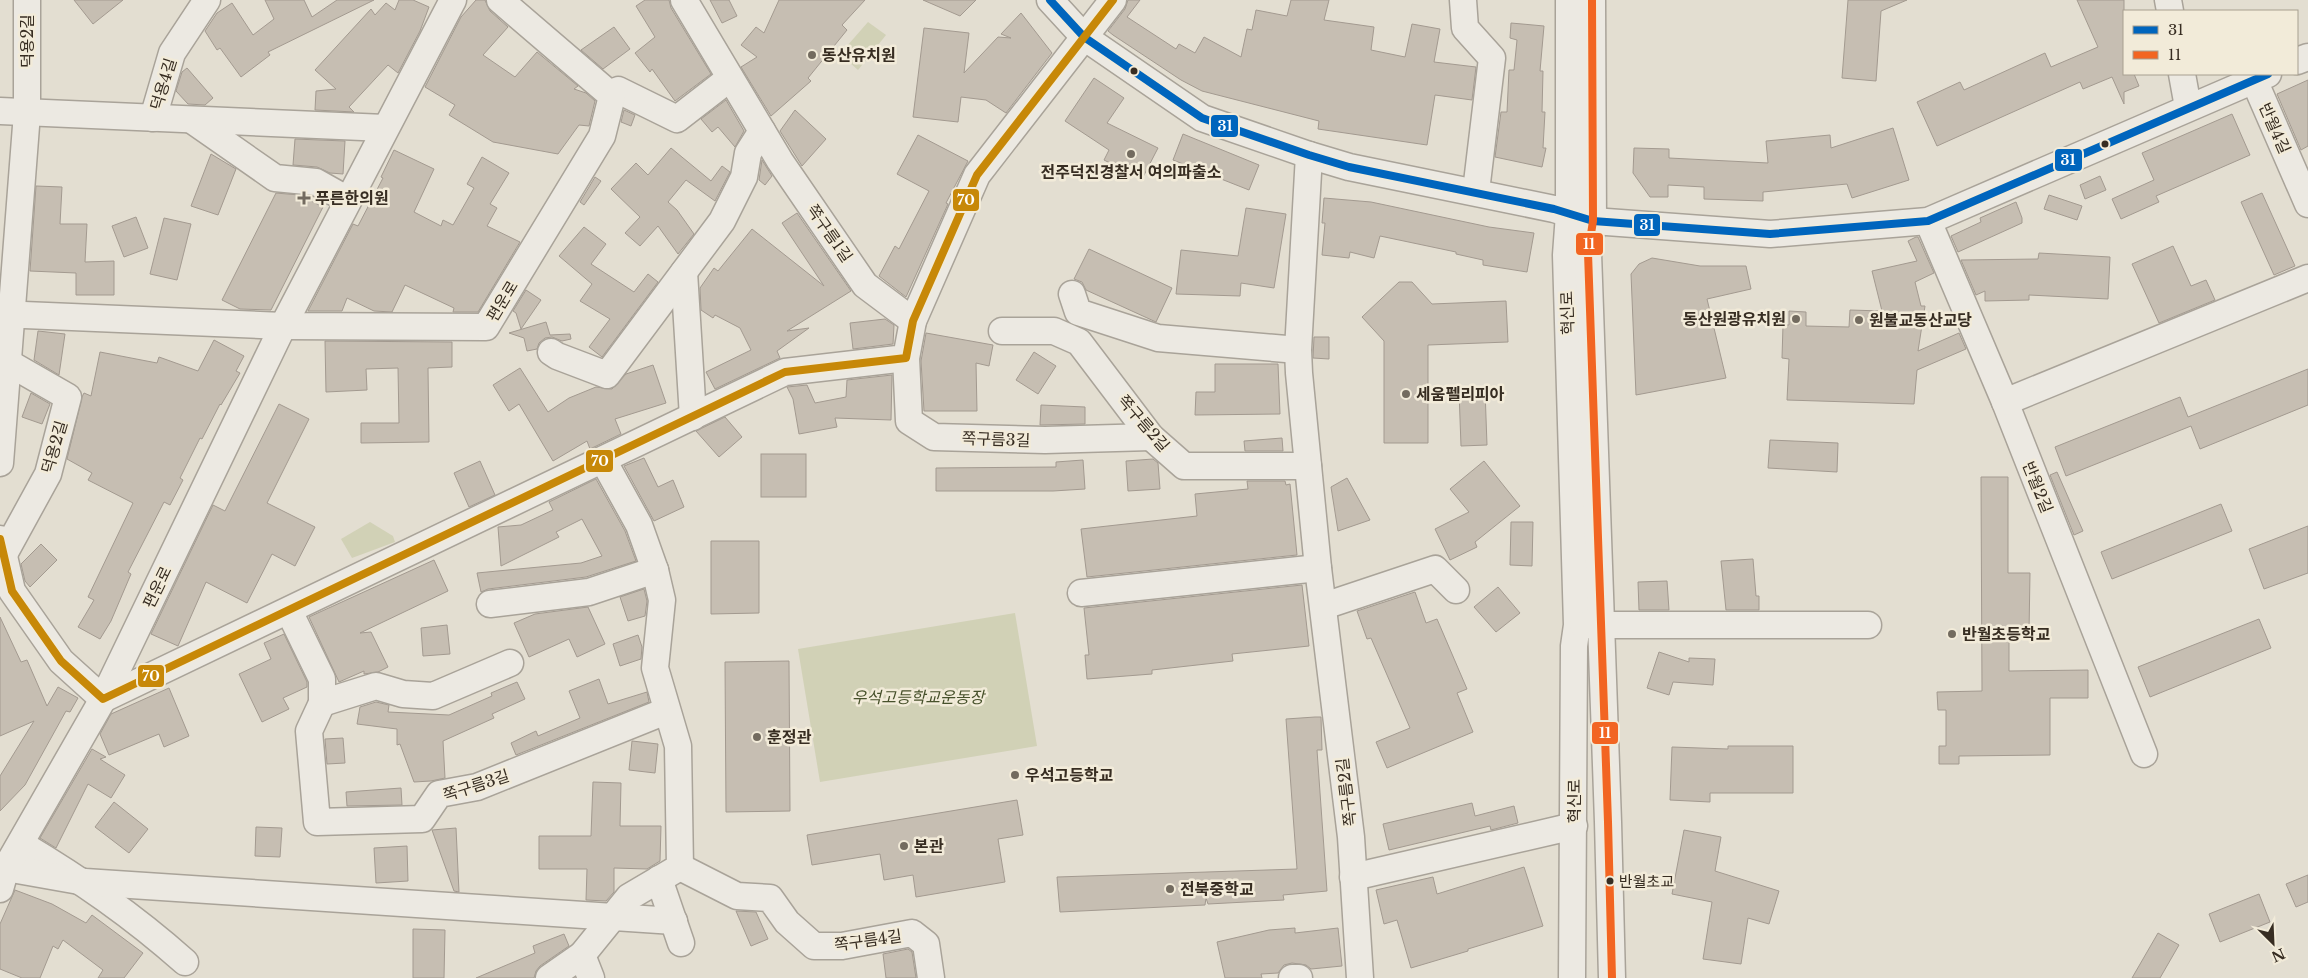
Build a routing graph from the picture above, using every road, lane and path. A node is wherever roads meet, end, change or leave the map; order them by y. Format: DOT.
graph roads {
  1 [pos="27,0"];
  2 [pos="207,0"];
  3 [pos="453,0"];
  4 [pos="500,0"];
  5 [pos="684,0"];
  6 [pos="1050,0"];
  7 [pos="1114,0"];
  8 [pos="1463,0"];
  9 [pos="1568,0"];
  10 [pos="1592,0"];
  11 [pos="1084,37"];
  12 [pos="2182,75"];
  13 [pos="2261,77"];
  14 [pos="730,78"];
  15 [pos="612,96"];
  16 [pos="2188,107"];
  17 [pos="0,111"];
  18 [pos="27,113"];
  19 [pos="153,118"];
  20 [pos="192,120"];
  21 [pos="385,128"];
  22 [pos="762,131"];
  23 [pos="1309,155"];
  24 [pos="1476,191"];
  25 [pos="348,200"];
  26 [pos="2308,204"];
  27 [pos="1581,218"];
  28 [pos="1928,221"];
  29 [pos="684,272"];
  30 [pos="2308,278"];
  31 [pos="0,283"];
  32 [pos="1072,294"];
  33 [pos="6,315"];
  34 [pos="913,321"];
  35 [pos="282,326"];
  36 [pos="1002,331"];
  37 [pos="1298,350"];
  38 [pos="551,352"];
  39 [pos="906,358"];
  40 [pos="8,362"];
  41 [pos="2005,402"];
  42 [pos="693,417"];
  43 [pos="1151,437"];
  44 [pos="603,460"];
  45 [pos="0,463"];
  46 [pos="1308,466"];
  47 [pos="1,548"];
  48 [pos="1318,568"];
  49 [pos="654,570"];
  50 [pos="1456,590"];
  51 [pos="1081,593"];
  52 [pos="490,604"];
  53 [pos="1324,606"];
  54 [pos="289,611"];
  55 [pos="1588,624"];
  56 [pos="1868,626"];
  57 [pos="510,663"];
  58 [pos="104,699"];
  59 [pos="322,703"];
  60 [pos="666,711"];
  61 [pos="2144,754"];
  62 [pos="1574,826"];
  63 [pos="21,844"];
  64 [pos="669,873"];
  65 [pos="2,876"];
  66 [pos="1353,877"];
  67 [pos="85,882"];
  68 [pos="612,918"];
  69 [pos="185,962"];
  70 [pos="586,966"];
  71 [pos="549,978"];
  72 [pos="931,978"];
  73 [pos="1292,978"];
  74 [pos="1299,978"];
  75 [pos="1360,978"];
  76 [pos="1572,978"];
  77 [pos="1612,978"];
  1 -- 18 [label="street, 덕용2길"];
  2 -- 19 [label="street, 덕용4길"];
  3 -- 21 [label="street, 편운로"];
  4 -- 15 [label="street"];
  5 -- 14 [label="street, 쪽구름1길"];
  6 -- 11 [label="street"];
  7 -- 11 [label="street"];
  8 -- 24 [label="street"];
  9 -- 27 [label="street, 혁신로"];
  10 -- 27 [label="street, 혁신로"];
  11 -- 23 [label="street"];
  11 -- 34 [label="street"];
  12 -- 16 [label="street"];
  13 -- 16 [label="street"];
  13 -- 26 [label="street, 반월4길"];
  14 -- 15 [label="street"];
  14 -- 22 [label="street, 쪽구름1길"];
  15 -- 35 [label="street, 편운로"];
  16 -- 28 [label="street"];
  17 -- 18 [label="street"];
  18 -- 19 [label="street"];
  18 -- 33 [label="street, 덕용2길"];
  19 -- 20 [label="street"];
  20 -- 21 [label="street"];
  20 -- 25 [label="street"];
  21 -- 25 [label="street, 편운로"];
  22 -- 29 [label="street"];
  22 -- 34 [label="street, 쪽구름1길"];
  23 -- 24 [label="street"];
  23 -- 37 [label="street, 쪽구름2길"];
  24 -- 27 [label="street"];
  25 -- 35 [label="street, 편운로"];
  27 -- 28 [label="street"];
  27 -- 55 [label="street, 혁신로"];
  28 -- 41 [label="street, 반월2길"];
  29 -- 38 [label="street"];
  29 -- 42 [label="street"];
  30 -- 41 [label="street"];
  31 -- 33 [label="street, 덕용2길"];
  32 -- 37 [label="street"];
  33 -- 35 [label="street, 편운로"];
  33 -- 40 [label="street, 덕용2길"];
  34 -- 39 [label="street"];
  35 -- 58 [label="street, 편운로"];
  36 -- 43 [label="street, 쪽구름2길"];
  37 -- 46 [label="street, 쪽구름2길"];
  39 -- 42 [label="street"];
  39 -- 43 [label="street, 쪽구름3길"];
  40 -- 45 [label="street, 덕용2길"];
  40 -- 47 [label="street, 덕용2길"];
  41 -- 61 [label="street, 반월2길"];
  42 -- 44 [label="street"];
  43 -- 46 [label="street, 쪽구름2길"];
  44 -- 49 [label="street"];
  44 -- 54 [label="street"];
  46 -- 48 [label="street, 쪽구름2길"];
  47 -- 58 [label="street, 덕용2길"];
  48 -- 51 [label="street"];
  48 -- 53 [label="street, 쪽구름2길"];
  49 -- 52 [label="street"];
  49 -- 60 [label="street"];
  50 -- 53 [label="street"];
  53 -- 66 [label="street, 쪽구름2길"];
  54 -- 58 [label="street"];
  54 -- 59 [label="street, 쪽구름3길"];
  55 -- 56 [label="street"];
  55 -- 62 [label="street, 혁신로"];
  55 -- 77 [label="street, 혁신로"];
  57 -- 59 [label="street"];
  58 -- 63 [label="street, 편운로"];
  59 -- 60 [label="street, 쪽구름3길"];
  60 -- 64 [label="street"];
  62 -- 66 [label="street"];
  62 -- 76 [label="street, 혁신로"];
  63 -- 65 [label="street, 편운로"];
  63 -- 67 [label="street"];
  64 -- 68 [label="street"];
  64 -- 68 [label="street"];
  64 -- 72 [label="street, 쪽구름4길"];
  65 -- 67 [label="street"];
  66 -- 75 [label="street, 쪽구름2길"];
  67 -- 68 [label="street"];
  67 -- 69 [label="street"];
  68 -- 70 [label="street"];
  70 -- 71 [label="street"];
  73 -- 74 [label="street"];
}
